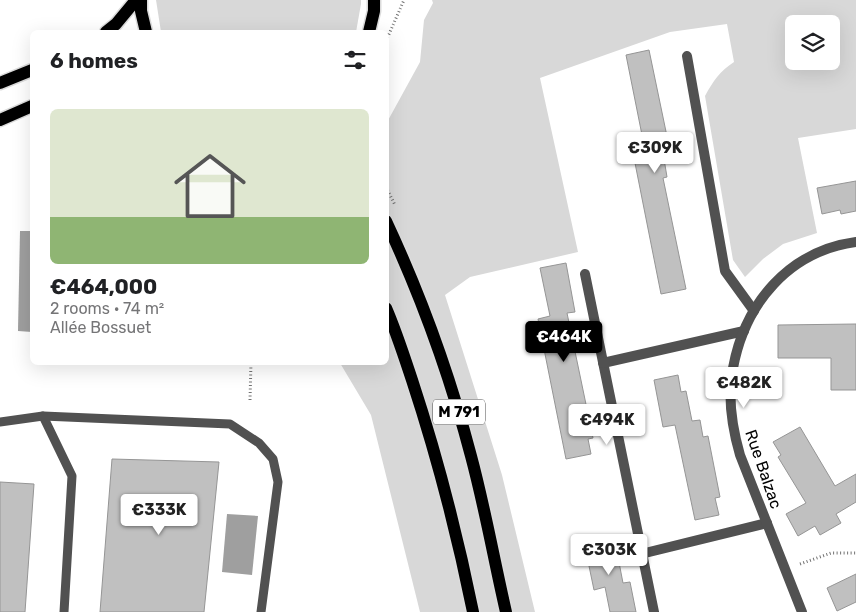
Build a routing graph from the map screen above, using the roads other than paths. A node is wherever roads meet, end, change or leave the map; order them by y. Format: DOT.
graph roads {
  1 [pos="136,0"];
  2 [pos="141,0"];
  3 [pos="376,4"];
  4 [pos="108,30"];
  5 [pos="146,30"];
  6 [pos="370,30"];
  7 [pos="687,56"];
  8 [pos="30,71"];
  9 [pos="0,83"];
  10 [pos="30,107"];
  11 [pos="0,120"];
  12 [pos="389,228"];
  13 [pos="856,242"];
  14 [pos="585,274"];
  15 [pos="754,311"];
  16 [pos="389,316"];
  17 [pos="744,330"];
  18 [pos="603,363"];
  19 [pos="43,416"];
  20 [pos="0,422"];
  21 [pos="767,523"];
  22 [pos="641,554"];
  23 [pos="64,612"];
  24 [pos="261,612"];
  25 [pos="473,612"];
  26 [pos="506,612"];
  27 [pos="654,612"];
  28 [pos="802,612"];
  1 -- 4 [label="main road"];
  2 -- 5 [label="main road"];
  3 -- 6 [label="main road"];
  7 -- 15 [label="street"];
  8 -- 9 [label="main road"];
  10 -- 11 [label="main road"];
  12 -- 26 [label="main road, M 791"];
  13 -- 15 [label="street, Rue Balzac"];
  14 -- 18 [label="street"];
  15 -- 17 [label="street, Rue Balzac"];
  16 -- 25 [label="main road, M 791"];
  17 -- 18 [label="street"];
  17 -- 21 [label="street, Rue Balzac"];
  18 -- 22 [label="street"];
  19 -- 20 [label="lane"];
  19 -- 23 [label="lane"];
  19 -- 24 [label="lane"];
  21 -- 22 [label="street"];
  21 -- 28 [label="street, Rue Balzac"];
  22 -- 27 [label="street"];
}
